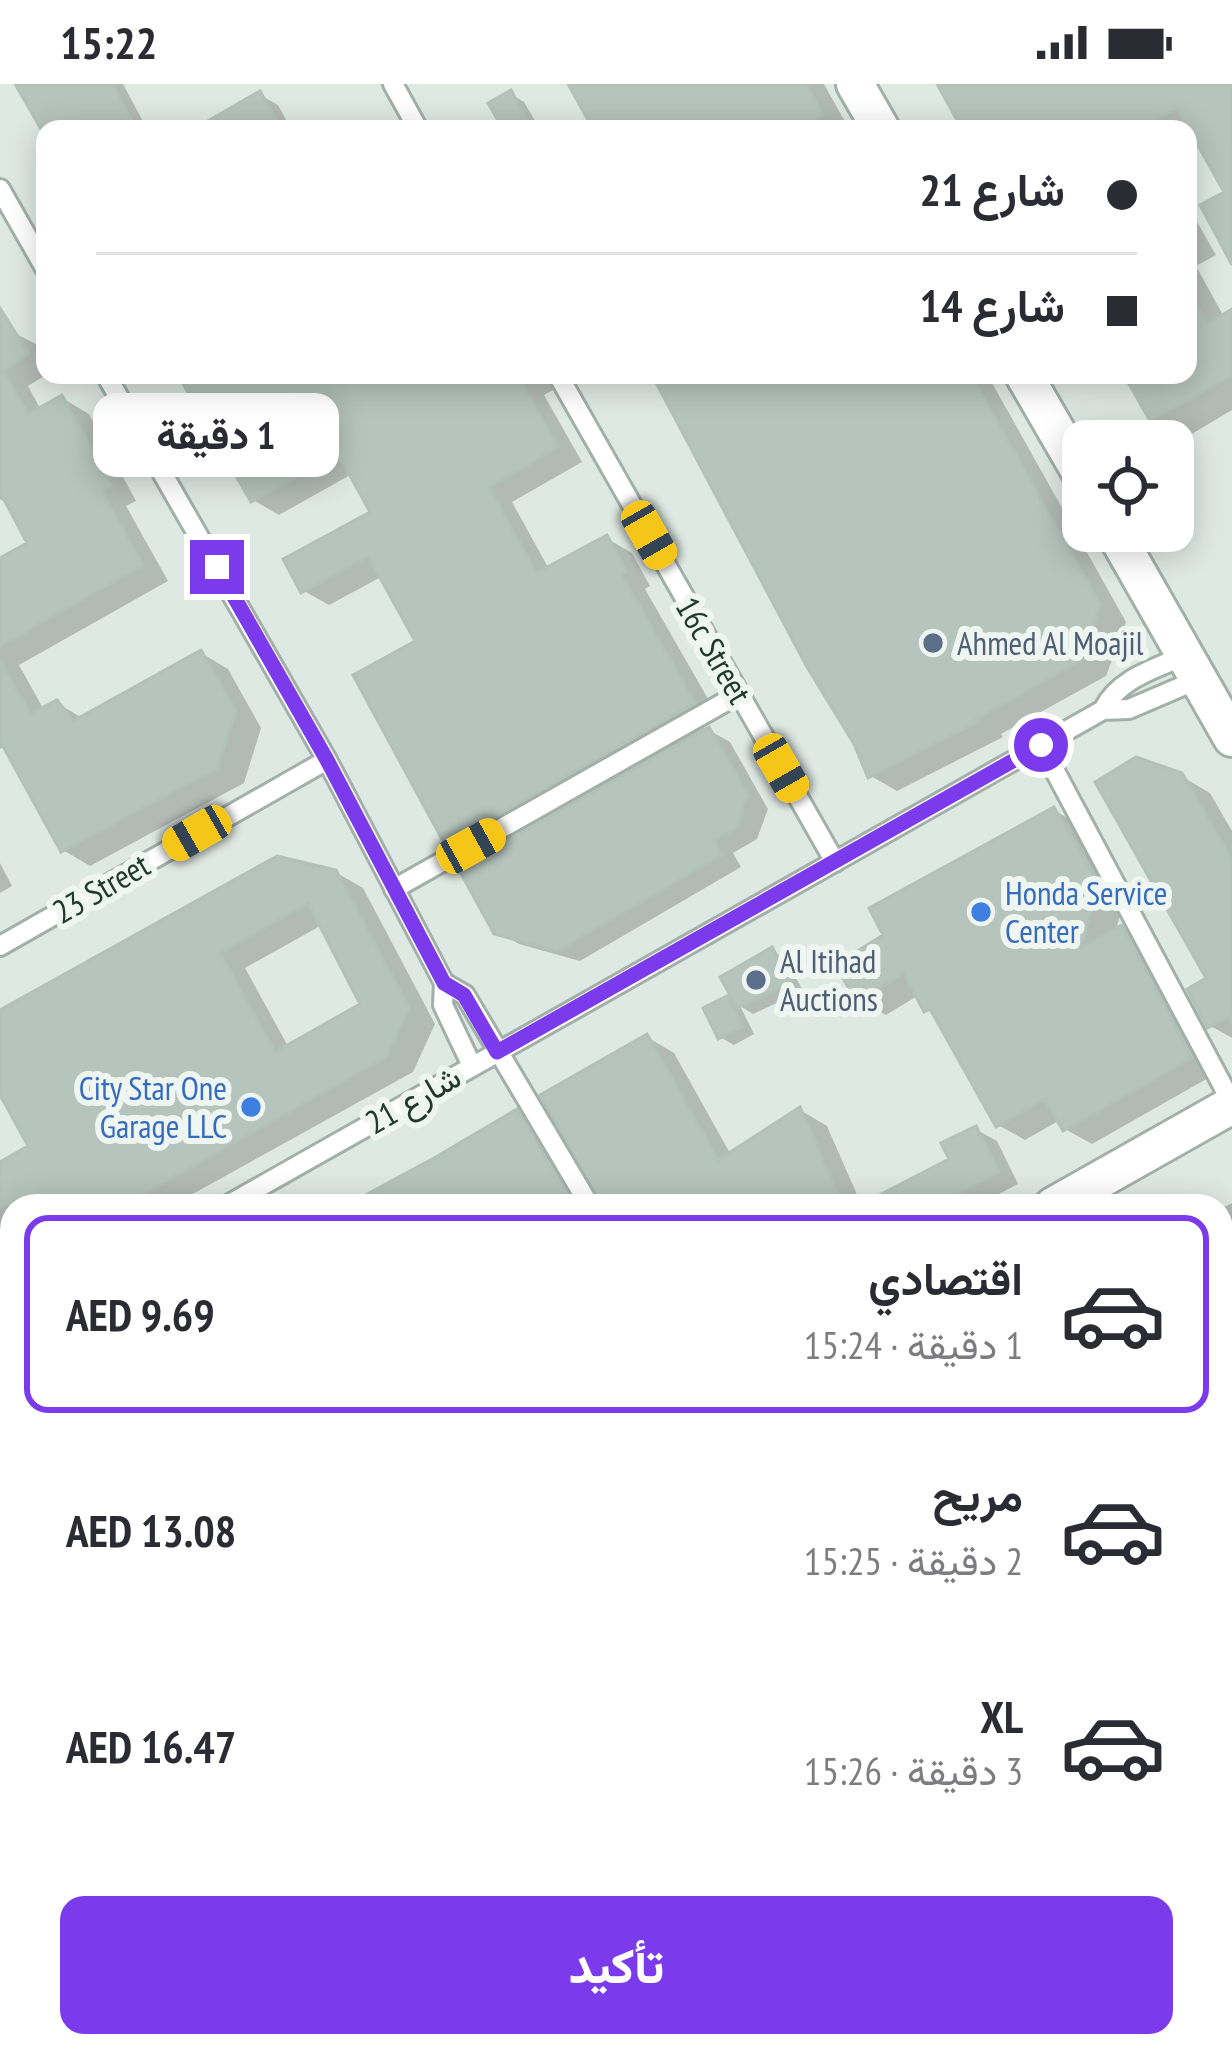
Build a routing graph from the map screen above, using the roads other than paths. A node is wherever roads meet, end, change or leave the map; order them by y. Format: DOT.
graph roads {
  1 [pos="393,84"];
  2 [pos="855,84"];
  3 [pos="413,120"];
  4 [pos="876,120"];
  5 [pos="0,189"];
  6 [pos="7,217"];
  7 [pos="36,256"];
  8 [pos="111,384"];
  9 [pos="563,384"];
  10 [pos="1029,384"];
  11 [pos="1062,441"];
  12 [pos="1126,552"];
  13 [pos="1193,667"];
  14 [pos="739,694"];
  15 [pos="1232,738"];
  16 [pos="1041,745"];
  17 [pos="327,760"];
  18 [pos="835,862"];
  19 [pos="394,889"];
  20 [pos="0,946"];
  21 [pos="444,983"];
  22 [pos="497,1052"];
  23 [pos="472,1066"];
  24 [pos="1232,1104"];
  25 [pos="259,1194"];
  26 [pos="583,1194"];
  27 [pos="1074,1194"];
  1 -- 3 [label="lane"];
  2 -- 4 [label="street"];
  5 -- 6 [label="lane"];
  6 -- 7 [label="lane"];
  8 -- 17 [label="lane"];
  9 -- 14 [label="lane, 16c Street"];
  10 -- 11 [label="street"];
  12 -- 13 [label="street"];
  13 -- 15 [label="street"];
  13 -- 16 [label="lane, شارع 21"];
  14 -- 18 [label="lane, 16c Street"];
  14 -- 19 [label="lane"];
  16 -- 18 [label="lane, شارع 21"];
  16 -- 24 [label="lane"];
  17 -- 19 [label="lane"];
  17 -- 20 [label="lane, 23 Street"];
  18 -- 22 [label="lane, شارع 21"];
  19 -- 21 [label="lane"];
  21 -- 22 [label="lane"];
  21 -- 23 [label="lane"];
  22 -- 23 [label="lane, شارع 21"];
  22 -- 26 [label="lane"];
  23 -- 25 [label="lane, شارع 21"];
  24 -- 27 [label="street"];
}
